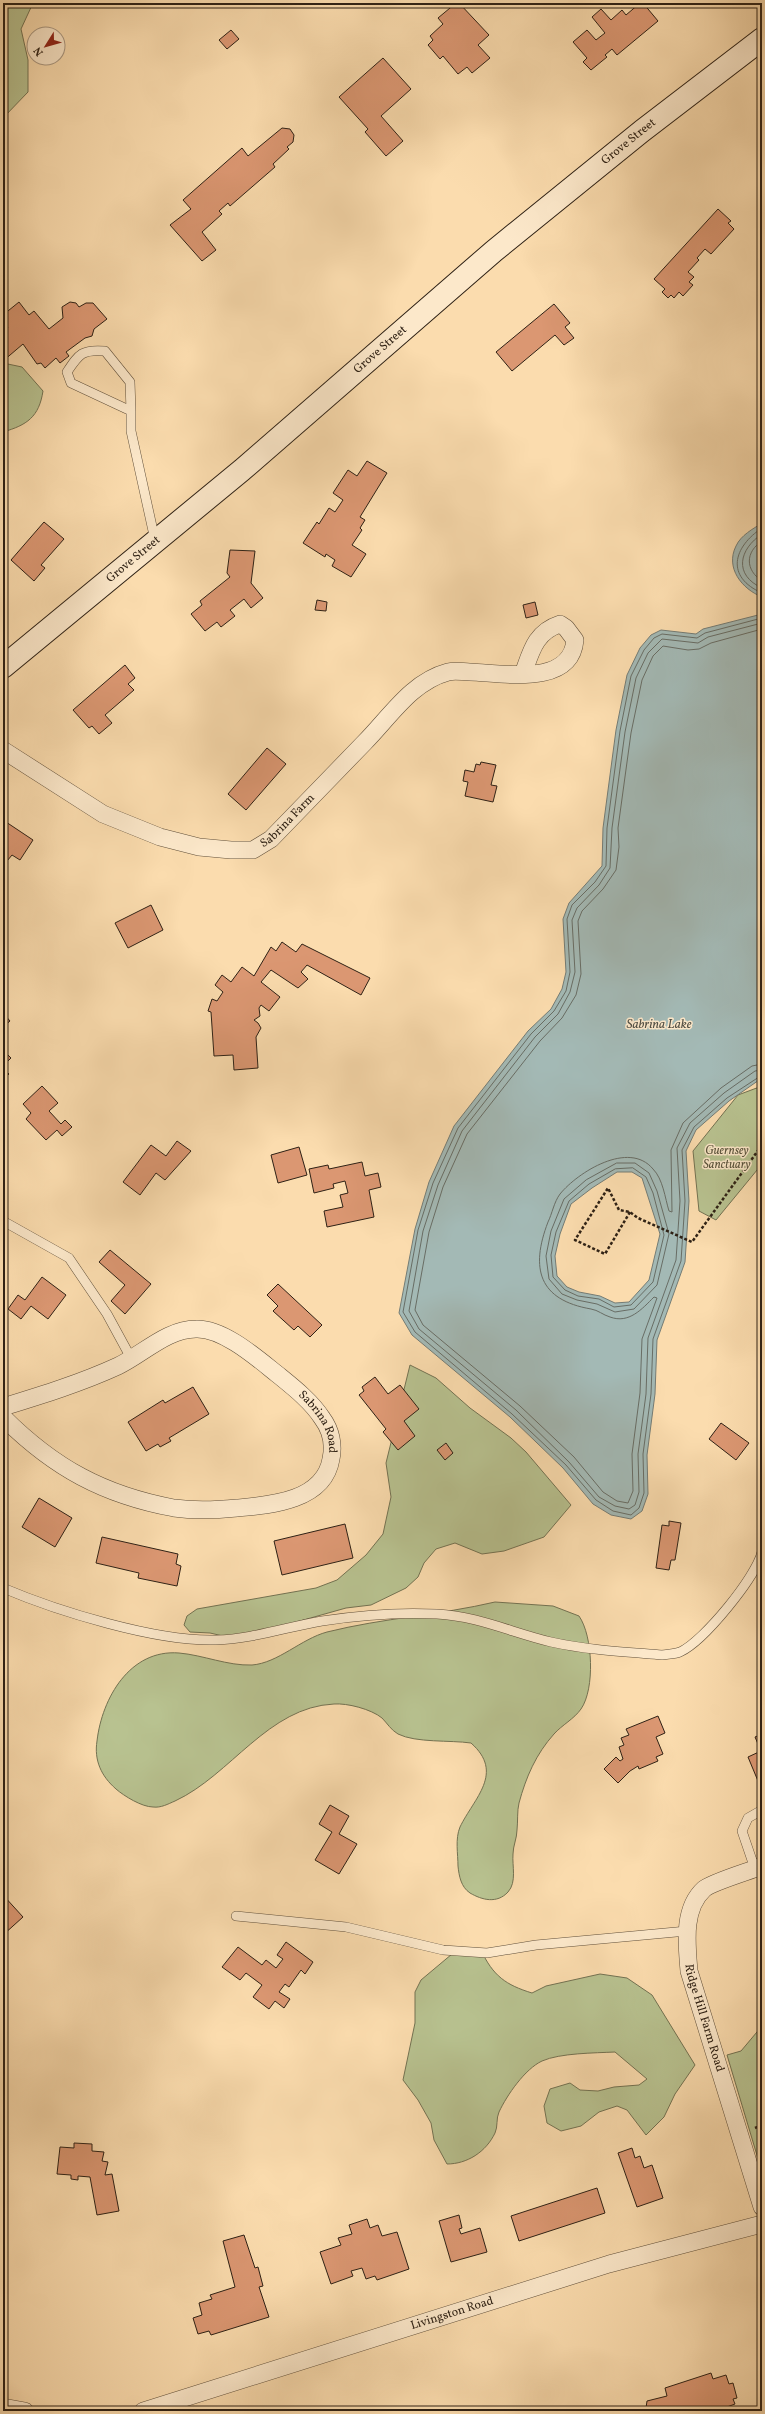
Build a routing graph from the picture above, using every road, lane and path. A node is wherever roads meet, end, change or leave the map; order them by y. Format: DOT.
graph roads {
  1 [pos="762,39"];
  2 [pos="132,411"];
  3 [pos="155,541"];
  4 [pos="3,667"];
  5 [pos="523,674"];
  6 [pos="3,750"];
  7 [pos="762,1145"];
  8 [pos="630,1212"];
  9 [pos="3,1221"];
  10 [pos="131,1358"];
  11 [pos="3,1407"];
  12 [pos="3,1417"];
  13 [pos="762,1552"];
  14 [pos="3,1588"];
  15 [pos="762,1810"];
  16 [pos="759,1867"];
  17 [pos="236,1916"];
  18 [pos="687,1931"];
  19 [pos="762,2207"];
  20 [pos="762,2224"];
  21 [pos="3,2407"];
  22 [pos="25,2411"];
  23 [pos="143,2411"];
  1 -- 3 [label="street, Grove Street"];
  2 -- 2 [label="lane"];
  2 -- 3 [label="lane"];
  3 -- 4 [label="street, Grove Street"];
  5 -- 6 [label="street, Sabrina Farm"];
  7 -- 8 [label="path"];
  8 -- 8 [label="path"];
  9 -- 10 [label="lane"];
  10 -- 11 [label="street, Sabrina Road"];
  10 -- 12 [label="street, Sabrina Road"];
  13 -- 14 [label="lane"];
  15 -- 16 [label="lane"];
  16 -- 18 [label="street, Ridge Hill Farm Road"];
  17 -- 18 [label="lane"];
  18 -- 19 [label="street, Ridge Hill Farm Road"];
  20 -- 23 [label="street, Livingston Road"];
  21 -- 22 [label="street"];
}
